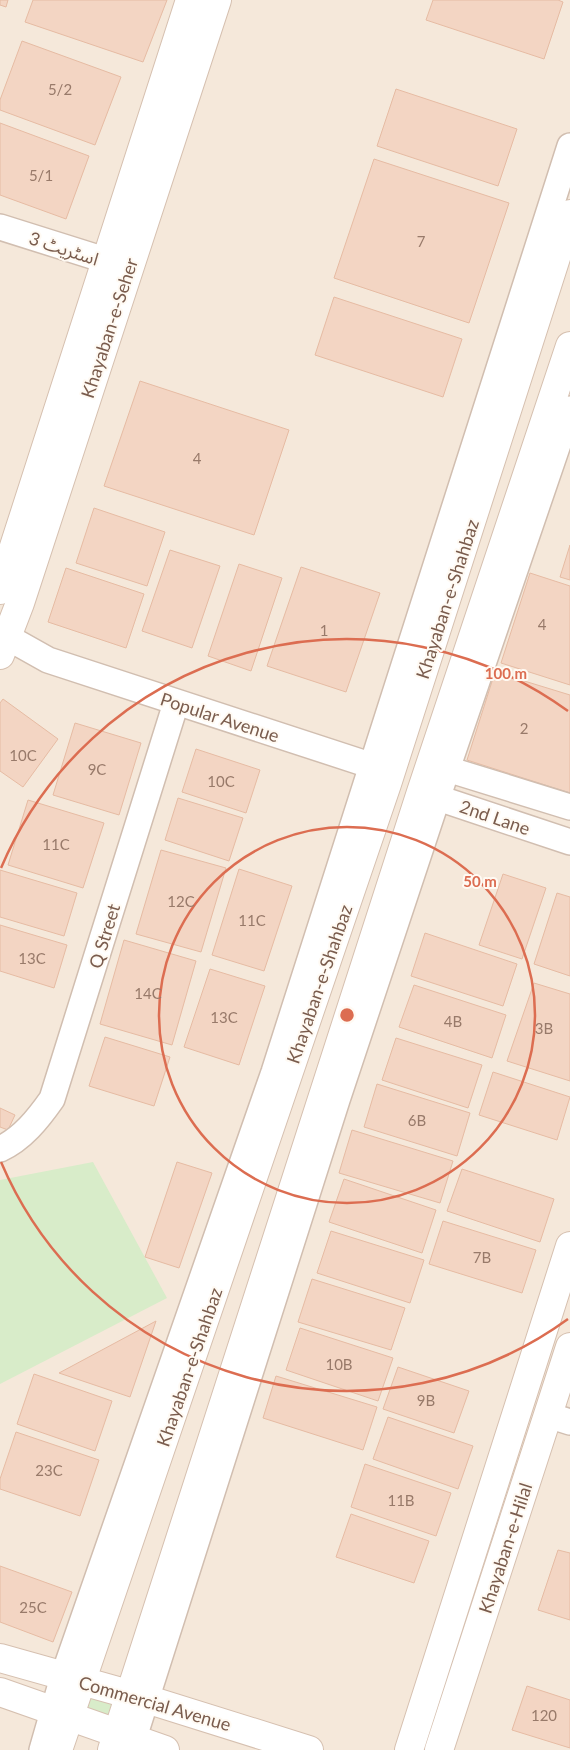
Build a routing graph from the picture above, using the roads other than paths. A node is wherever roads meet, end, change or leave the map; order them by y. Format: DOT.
graph roads {
  1 [pos="190,0"];
  2 [pos="217,0"];
  3 [pos="570,146"];
  4 [pos="570,214"];
  5 [pos="0,227"];
  6 [pos="118,265"];
  7 [pos="570,346"];
  8 [pos="570,409"];
  9 [pos="0,590"];
  10 [pos="2,647"];
  11 [pos="176,703"];
  12 [pos="439,766"];
  13 [pos="382,769"];
  14 [pos="429,795"];
  15 [pos="570,807"];
  16 [pos="570,842"];
  17 [pos="0,1149"];
  18 [pos="570,1246"];
  19 [pos="570,1347"];
  20 [pos="559,1419"];
  21 [pos="0,1658"];
  22 [pos="72,1679"];
  23 [pos="0,1692"];
  24 [pos="138,1696"];
  25 [pos="62,1713"];
  26 [pos="123,1743"];
  27 [pos="42,1750"];
  28 [pos="58,1750"];
  29 [pos="165,1750"];
  30 [pos="309,1750"];
  31 [pos="409,1750"];
  32 [pos="440,1750"];
  1 -- 6 [label="main road, Khayaban-e-Seher"];
  2 -- 6 [label="main road, Khayaban-e-Seher"];
  3 -- 13 [label="street"];
  4 -- 13 [label="main road, Khayaban-e-Shahbaz"];
  5 -- 6 [label="street, اسٹریٹ 3"];
  6 -- 9 [label="main road, Khayaban-e-Seher"];
  6 -- 10 [label="main road, Khayaban-e-Seher"];
  7 -- 12 [label="main road, Khayaban-e-Shahbaz"];
  8 -- 12 [label="street"];
  10 -- 11 [label="street, Popular Avenue"];
  11 -- 13 [label="street, Popular Avenue"];
  11 -- 17 [label="street, Q Street"];
  12 -- 14 [label="main road, Khayaban-e-Shahbaz"];
  12 -- 15 [label="street"];
  13 -- 22 [label="main road, Khayaban-e-Shahbaz"];
  14 -- 16 [label="street, 2nd Lane"];
  14 -- 24 [label="main road, Khayaban-e-Shahbaz"];
  18 -- 31 [label="main road"];
  19 -- 20 [label="main road, Khayaban-e-Hilal"];
  20 -- 32 [label="main road, Khayaban-e-Hilal"];
  21 -- 22 [label="main road, Commercial Avenue"];
  22 -- 24 [label="main road, Commercial Avenue"];
  22 -- 25 [label="main road, Khayaban-e-Shahbaz"];
  23 -- 25 [label="main road, Commercial Avenue"];
  24 -- 26 [label="main road, Khayaban-e-Shahbaz"];
  24 -- 30 [label="main road, Commercial Avenue"];
  25 -- 26 [label="main road, Commercial Avenue"];
  25 -- 27 [label="street"];
  25 -- 28 [label="main road, Khayaban-e-Shahbaz"];
  26 -- 29 [label="main road, Commercial Avenue"];
}
